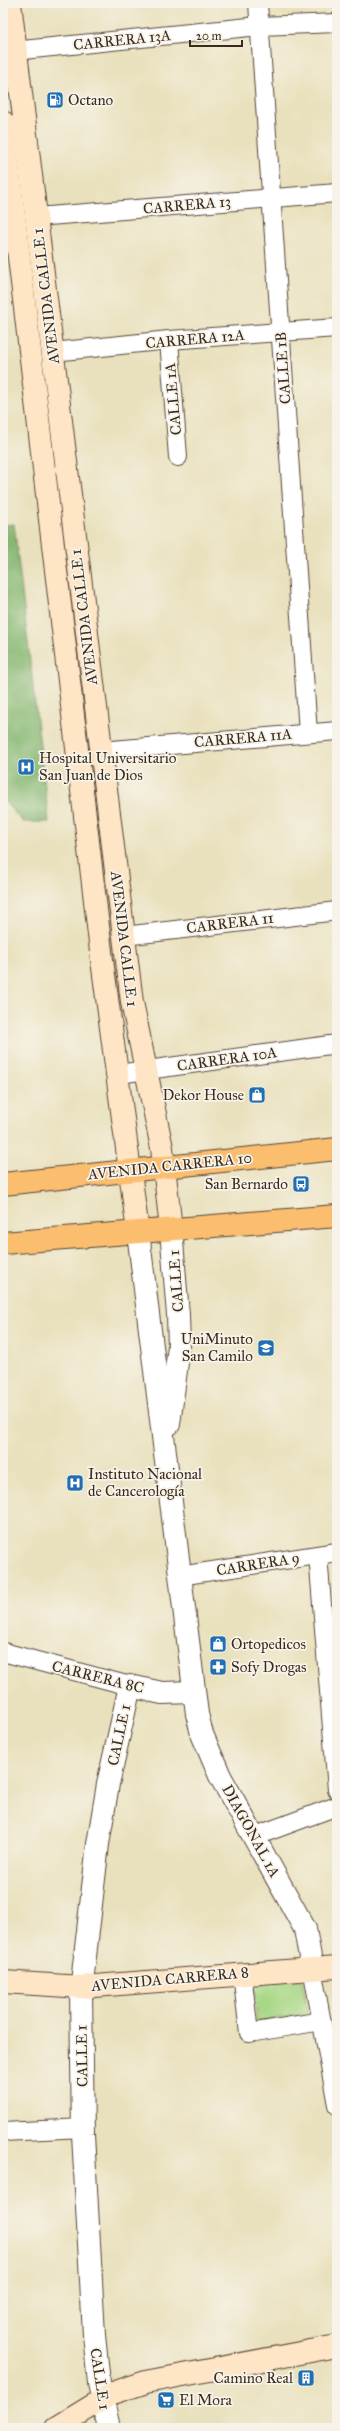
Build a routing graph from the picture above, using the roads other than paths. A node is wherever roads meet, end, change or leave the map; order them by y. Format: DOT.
graph roads {
  1 [pos="10,3"];
  2 [pos="258,3"];
  3 [pos="337,23"];
  4 [pos="259,26"];
  5 [pos="9,51"];
  6 [pos="3,122"];
  7 [pos="337,193"];
  8 [pos="272,198"];
  9 [pos="36,217"];
  10 [pos="14,219"];
  11 [pos="337,328"];
  12 [pos="281,332"];
  13 [pos="169,340"];
  14 [pos="53,352"];
  15 [pos="178,457"];
  16 [pos="337,731"];
  17 [pos="308,733"];
  18 [pos="100,751"];
  19 [pos="337,911"];
  20 [pos="124,936"];
  21 [pos="337,1044"];
  22 [pos="146,1070"];
  23 [pos="118,1074"];
  24 [pos="337,1149"];
  25 [pos="165,1167"];
  26 [pos="130,1171"];
  27 [pos="3,1184"];
  28 [pos="337,1216"];
  29 [pos="171,1229"];
  30 [pos="138,1232"];
  31 [pos="3,1243"];
  32 [pos="165,1453"];
  33 [pos="337,1552"];
  34 [pos="318,1555"];
  35 [pos="179,1576"];
  36 [pos="3,1652"];
  37 [pos="130,1686"];
  38 [pos="194,1692"];
  39 [pos="337,1790"];
  40 [pos="337,1806"];
  41 [pos="253,1837"];
  42 [pos="337,1967"];
  43 [pos="312,1968"];
  44 [pos="242,1973"];
  45 [pos="3,1982"];
  46 [pos="82,1987"];
  47 [pos="322,2021"];
  48 [pos="337,2105"];
  49 [pos="83,2128"];
  50 [pos="3,2132"];
  51 [pos="337,2346"];
  52 [pos="102,2399"];
  53 [pos="56,2428"];
  54 [pos="109,2428"];
  1 -- 5 [label="main road, AVENIDA CALLE 1"];
  2 -- 4 [label="street, CALLE 1B"];
  3 -- 4 [label="street, CARRERA 13A"];
  4 -- 5 [label="street, CARRERA 13A"];
  4 -- 8 [label="street, CALLE 1B"];
  5 -- 9 [label="main road, AVENIDA CALLE 1"];
  6 -- 10 [label="main road, AVENIDA CALLE 1"];
  7 -- 8 [label="street, CARRERA 13"];
  8 -- 9 [label="street, CARRERA 13"];
  8 -- 12 [label="street, CALLE 1B"];
  9 -- 10 [label="main road"];
  9 -- 14 [label="main road, AVENIDA CALLE 1"];
  10 -- 23 [label="main road, AVENIDA CALLE 1"];
  11 -- 12 [label="street, CARRERA 12A"];
  12 -- 13 [label="street, CARRERA 12A"];
  12 -- 17 [label="street, CALLE 1B"];
  13 -- 14 [label="street, CARRERA 12A"];
  13 -- 15 [label="street, CALLE 1A"];
  14 -- 18 [label="main road, AVENIDA CALLE 1"];
  16 -- 17 [label="street, CARRERA 11A"];
  17 -- 18 [label="street, CARRERA 11A"];
  18 -- 20 [label="main road, AVENIDA CALLE 1"];
  19 -- 20 [label="street, CARRERA 11"];
  20 -- 22 [label="main road, AVENIDA CALLE 1"];
  21 -- 22 [label="street, CARRERA 10A"];
  22 -- 23 [label="street, CARRERA 10A"];
  22 -- 25 [label="main road, AVENIDA CALLE 1"];
  23 -- 26 [label="main road, AVENIDA CALLE 1"];
  24 -- 25 [label="main road, AVENIDA CARRERA 10"];
  25 -- 26 [label="main road, AVENIDA CARRERA 10"];
  25 -- 29 [label="main road, AVENIDA CALLE 1"];
  26 -- 27 [label="main road, AVENIDA CARRERA 10"];
  26 -- 30 [label="main road, AVENIDA CALLE 1"];
  28 -- 29 [label="main road"];
  29 -- 30 [label="main road"];
  29 -- 32 [label="street, CALLE 1"];
  30 -- 31 [label="main road"];
  30 -- 32 [label="street, CALLE 1"];
  32 -- 35 [label="street, CALLE 1"];
  33 -- 34 [label="street, CARRERA 9"];
  34 -- 35 [label="street, CARRERA 9"];
  34 -- 39 [label="street"];
  35 -- 38 [label="street, CALLE 1"];
  36 -- 37 [label="street, CARRERA 8C"];
  37 -- 38 [label="street, CARRERA 8C"];
  37 -- 46 [label="street, CALLE 1"];
  38 -- 41 [label="street, DIAGONAL 1A"];
  40 -- 41 [label="street"];
  41 -- 43 [label="street, DIAGONAL 1A"];
  42 -- 43 [label="main road, AVENIDA CARRERA 8"];
  43 -- 44 [label="main road, AVENIDA CARRERA 8"];
  43 -- 47 [label="street"];
  44 -- 46 [label="main road, AVENIDA CARRERA 8"];
  44 -- 47 [label="street"];
  45 -- 46 [label="main road, AVENIDA CARRERA 8"];
  46 -- 49 [label="street, CALLE 1"];
  47 -- 48 [label="street"];
  49 -- 50 [label="street"];
  49 -- 52 [label="street, CALLE 1"];
  51 -- 52 [label="main road"];
  52 -- 53 [label="main road"];
  52 -- 54 [label="street, CALLE 1"];
}
